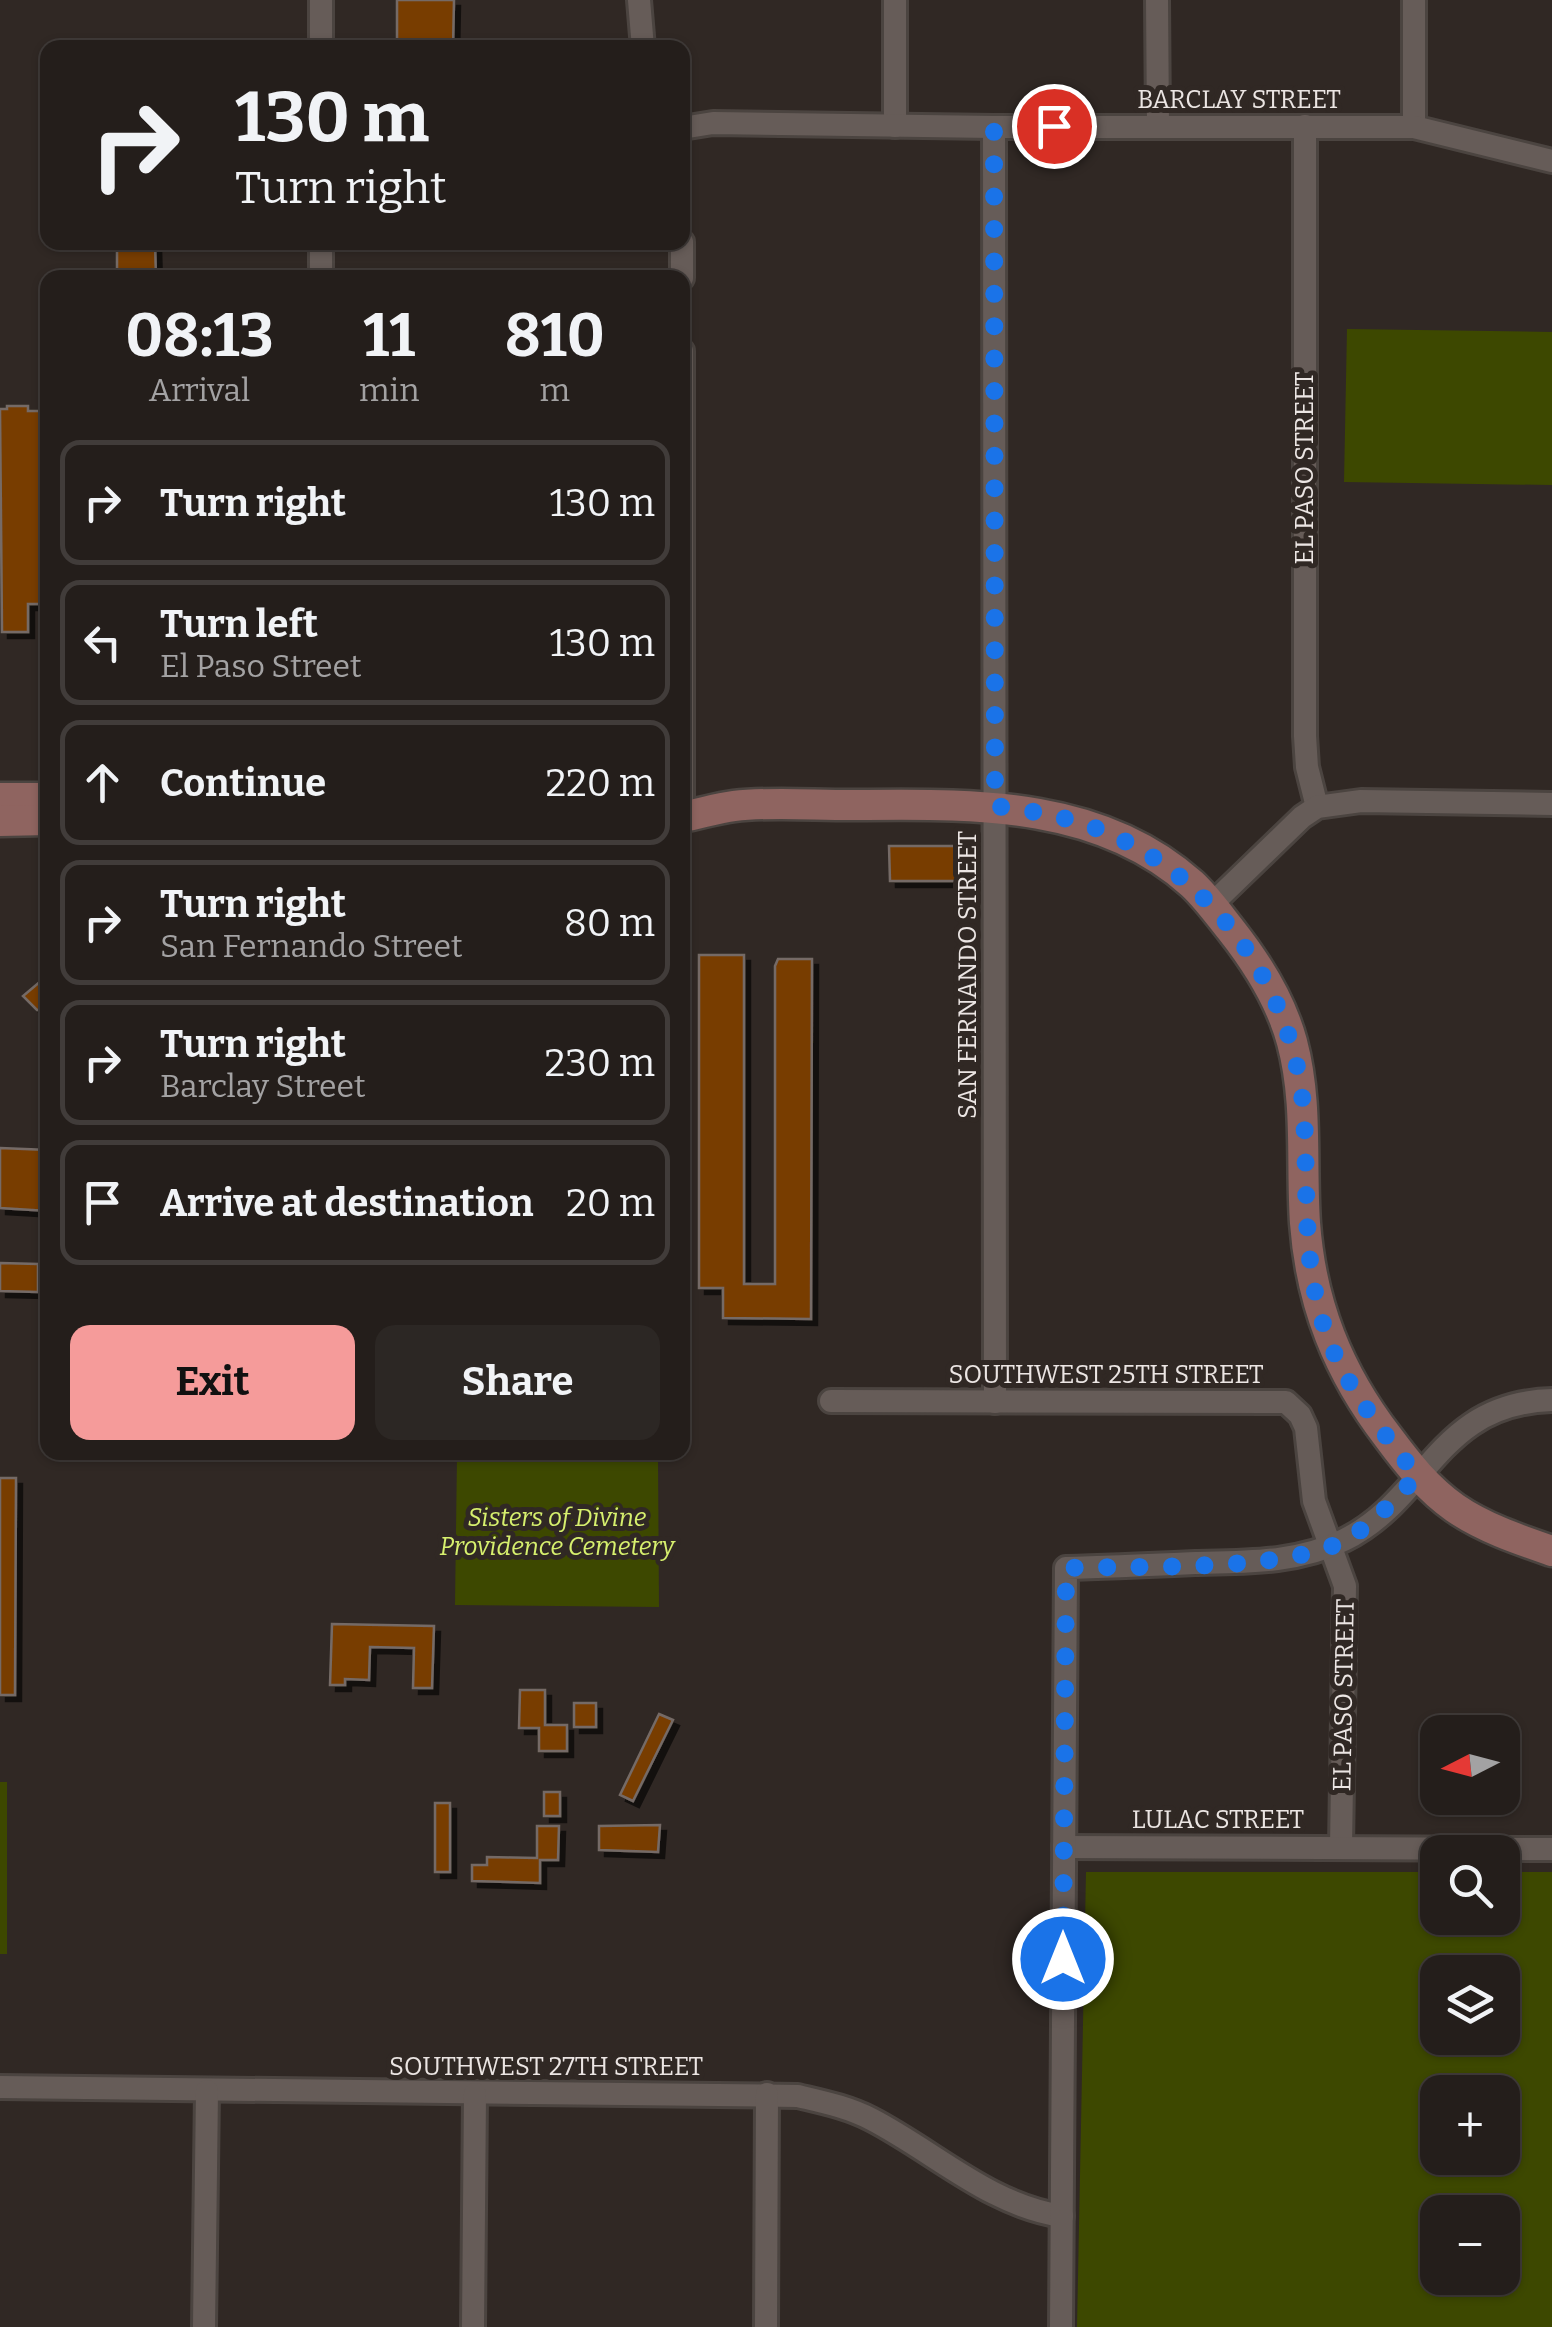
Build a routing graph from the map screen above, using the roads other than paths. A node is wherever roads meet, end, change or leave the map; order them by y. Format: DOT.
graph roads {
  1 [pos="321,0"];
  2 [pos="639,0"];
  3 [pos="895,0"];
  4 [pos="1157,0"];
  5 [pos="1414,0"];
  6 [pos="321,40"];
  7 [pos="642,40"];
  8 [pos="895,126"];
  9 [pos="1158,126"];
  10 [pos="1305,126"];
  11 [pos="690,127"];
  12 [pos="994,127"];
  13 [pos="1414,127"];
  14 [pos="1552,162"];
  15 [pos="690,796"];
  16 [pos="0,798"];
  17 [pos="40,798"];
  18 [pos="1552,804"];
  19 [pos="734,806"];
  20 [pos="995,806"];
  21 [pos="1316,808"];
  22 [pos="690,815"];
  23 [pos="0,820"];
  24 [pos="40,820"];
  25 [pos="1210,904"];
  26 [pos="1552,1400"];
  27 [pos="831,1401"];
  28 [pos="994,1402"];
  29 [pos="1417,1476"];
  30 [pos="1331,1546"];
  31 [pos="1552,1550"];
  32 [pos="1064,1846"];
  33 [pos="1340,1846"];
  34 [pos="1552,1849"];
  35 [pos="0,2087"];
  36 [pos="207,2091"];
  37 [pos="475,2094"];
  38 [pos="768,2094"];
  39 [pos="1062,2216"];
  40 [pos="204,2327"];
  41 [pos="473,2327"];
  42 [pos="766,2327"];
  43 [pos="1061,2327"];
  1 -- 6 [label="street"];
  2 -- 7 [label="street"];
  3 -- 8 [label="street"];
  4 -- 9 [label="street"];
  5 -- 13 [label="street"];
  8 -- 11 [label="street, BARCLAY STREET"];
  8 -- 12 [label="street, BARCLAY STREET"];
  9 -- 10 [label="street, BARCLAY STREET"];
  9 -- 12 [label="street, BARCLAY STREET"];
  10 -- 13 [label="street, BARCLAY STREET"];
  10 -- 21 [label="street, EL PASO STREET"];
  12 -- 20 [label="street, SAN FERNANDO STREET"];
  13 -- 14 [label="street, BARCLAY STREET"];
  15 -- 19 [label="main road"];
  16 -- 17 [label="main road"];
  18 -- 21 [label="street"];
  19 -- 20 [label="main road"];
  19 -- 22 [label="main road"];
  20 -- 25 [label="main road"];
  20 -- 28 [label="street, SAN FERNANDO STREET"];
  21 -- 25 [label="street"];
  23 -- 24 [label="main road"];
  25 -- 29 [label="main road"];
  26 -- 29 [label="street"];
  27 -- 28 [label="street, SOUTHWEST 25TH STREET"];
  28 -- 30 [label="street, SOUTHWEST 25TH STREET"];
  29 -- 30 [label="street"];
  29 -- 31 [label="main road"];
  30 -- 32 [label="street"];
  30 -- 33 [label="street, EL PASO STREET"];
  32 -- 33 [label="street, LULAC STREET"];
  32 -- 39 [label="street"];
  33 -- 34 [label="street, LULAC STREET"];
  35 -- 36 [label="street, SOUTHWEST 27TH STREET"];
  36 -- 37 [label="street, SOUTHWEST 27TH STREET"];
  36 -- 40 [label="street"];
  37 -- 38 [label="street, SOUTHWEST 27TH STREET"];
  37 -- 41 [label="street"];
  38 -- 39 [label="street, SOUTHWEST 27TH STREET"];
  38 -- 42 [label="street"];
  39 -- 43 [label="street"];
}
